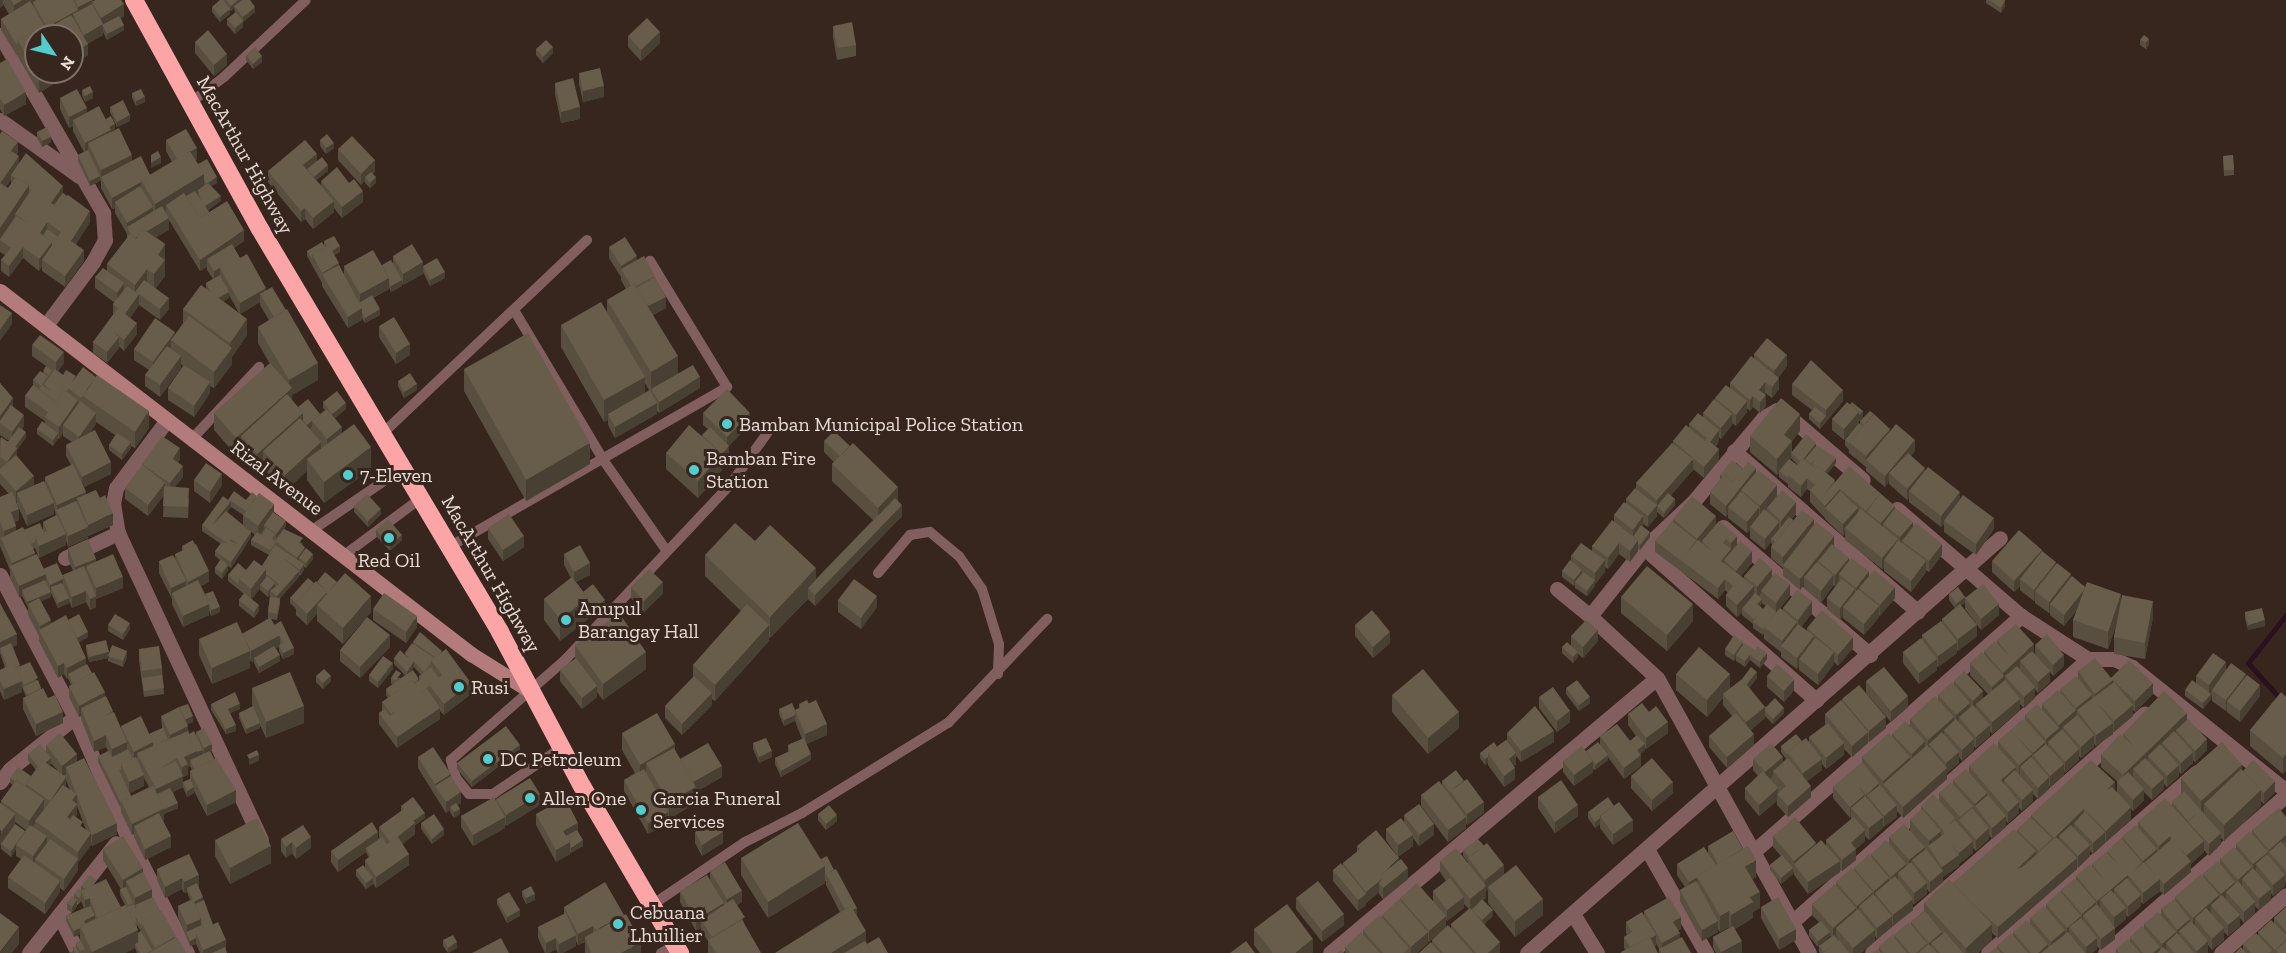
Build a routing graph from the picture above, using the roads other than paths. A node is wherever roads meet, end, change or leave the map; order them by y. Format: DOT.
graph roads {
  1 [pos="134,0"];
  2 [pos="306,0"];
  3 [pos="0,35"];
  4 [pos="190,103"];
  5 [pos="0,120"];
  6 [pos="79,176"];
  7 [pos="588,240"];
  8 [pos="650,261"];
  9 [pos="0,291"];
  10 [pos="514,310"];
  11 [pos="46,325"];
  12 [pos="259,367"];
  13 [pos="167,420"];
  14 [pos="768,432"];
  15 [pos="383,433"];
  16 [pos="191,440"];
  17 [pos="1734,451"];
  18 [pos="604,461"];
  19 [pos="403,468"];
  20 [pos="421,498"];
  21 [pos="1702,509"];
  22 [pos="311,531"];
  23 [pos="118,533"];
  24 [pos="2000,538"];
  25 [pos="449,547"];
  26 [pos="1644,548"];
  27 [pos="666,550"];
  28 [pos="343,556"];
  29 [pos="65,558"];
  30 [pos="1965,568"];
  31 [pos="878,573"];
  32 [pos="1,578"];
  33 [pos="1557,589"];
  34 [pos="1918,612"];
  35 [pos="1590,616"];
  36 [pos="2021,616"];
  37 [pos="1047,619"];
  38 [pos="1870,655"];
  39 [pos="2088,659"];
  40 [pos="998,674"];
  41 [pos="1657,678"];
  42 [pos="532,692"];
  43 [pos="2168,694"];
  44 [pos="1816,700"];
  45 [pos="75,717"];
  46 [pos="2231,743"];
  47 [pos="561,748"];
  48 [pos="0,782"];
  49 [pos="1715,788"];
  50 [pos="2286,793"];
  51 [pos="125,831"];
  52 [pos="1647,849"];
  53 [pos="1752,853"];
  54 [pos="269,855"];
  55 [pos="2286,895"];
  56 [pos="652,905"];
  57 [pos="1573,914"];
  58 [pos="59,915"];
  59 [pos="1792,922"];
  60 [pos="672,950"];
  61 [pos="29,953"];
  62 [pos="78,953"];
  63 [pos="187,953"];
  64 [pos="1330,953"];
  65 [pos="1527,953"];
  66 [pos="1597,953"];
  67 [pos="1706,953"];
  68 [pos="1809,953"];
  69 [pos="1872,953"];
  70 [pos="1988,953"];
  71 [pos="2105,953"];
  72 [pos="2221,953"];
  1 -- 4 [label="highway, MacArthur Highway"];
  2 -- 4 [label="lane"];
  3 -- 6 [label="street"];
  4 -- 15 [label="highway, MacArthur Highway"];
  5 -- 6 [label="street"];
  6 -- 11 [label="street"];
  7 -- 10 [label="lane"];
  8 -- 18 [label="lane"];
  9 -- 11 [label="street, Rizal Avenue"];
  10 -- 15 [label="lane"];
  10 -- 18 [label="lane"];
  11 -- 13 [label="street, Rizal Avenue"];
  12 -- 16 [label="lane"];
  13 -- 16 [label="street, Rizal Avenue"];
  13 -- 23 [label="street"];
  14 -- 27 [label="lane"];
  15 -- 19 [label="highway, MacArthur Highway"];
  16 -- 22 [label="street, Rizal Avenue"];
  17 -- 21 [label="street"];
  17 -- 30 [label="street"];
  17 -- 34 [label="street"];
  18 -- 25 [label="lane"];
  18 -- 27 [label="lane"];
  19 -- 20 [label="highway, MacArthur Highway"];
  19 -- 22 [label="lane"];
  20 -- 25 [label="highway, MacArthur Highway"];
  20 -- 28 [label="lane"];
  21 -- 26 [label="street"];
  21 -- 38 [label="street"];
  22 -- 28 [label="street, Rizal Avenue"];
  23 -- 29 [label="street"];
  23 -- 54 [label="street"];
  24 -- 30 [label="street"];
  25 -- 42 [label="highway, MacArthur Highway"];
  26 -- 35 [label="street"];
  26 -- 44 [label="street"];
  27 -- 42 [label="lane"];
  28 -- 42 [label="street, Rizal Avenue"];
  30 -- 34 [label="street"];
  30 -- 36 [label="street"];
  31 -- 40 [label="lane"];
  32 -- 45 [label="street"];
  33 -- 35 [label="street"];
  34 -- 38 [label="street"];
  35 -- 41 [label="street"];
  36 -- 39 [label="street"];
  36 -- 53 [label="street"];
  37 -- 40 [label="lane"];
  38 -- 44 [label="street"];
  39 -- 43 [label="street"];
  39 -- 59 [label="street"];
  40 -- 56 [label="lane"];
  41 -- 49 [label="street"];
  41 -- 64 [label="street"];
  42 -- 47 [label="highway, MacArthur Highway"];
  42 -- 47 [label="lane"];
  43 -- 46 [label="street"];
  43 -- 69 [label="street"];
  44 -- 49 [label="street"];
  45 -- 48 [label="street"];
  45 -- 51 [label="street"];
  46 -- 50 [label="street"];
  46 -- 70 [label="street"];
  47 -- 56 [label="highway, MacArthur Highway"];
  49 -- 52 [label="street"];
  49 -- 53 [label="street"];
  50 -- 71 [label="street"];
  51 -- 58 [label="street"];
  51 -- 63 [label="street"];
  52 -- 57 [label="street"];
  52 -- 67 [label="street"];
  53 -- 59 [label="street"];
  55 -- 72 [label="street"];
  56 -- 60 [label="highway, MacArthur Highway"];
  57 -- 65 [label="street"];
  57 -- 66 [label="street"];
  58 -- 61 [label="street"];
  58 -- 62 [label="street"];
  59 -- 68 [label="street"];
}
